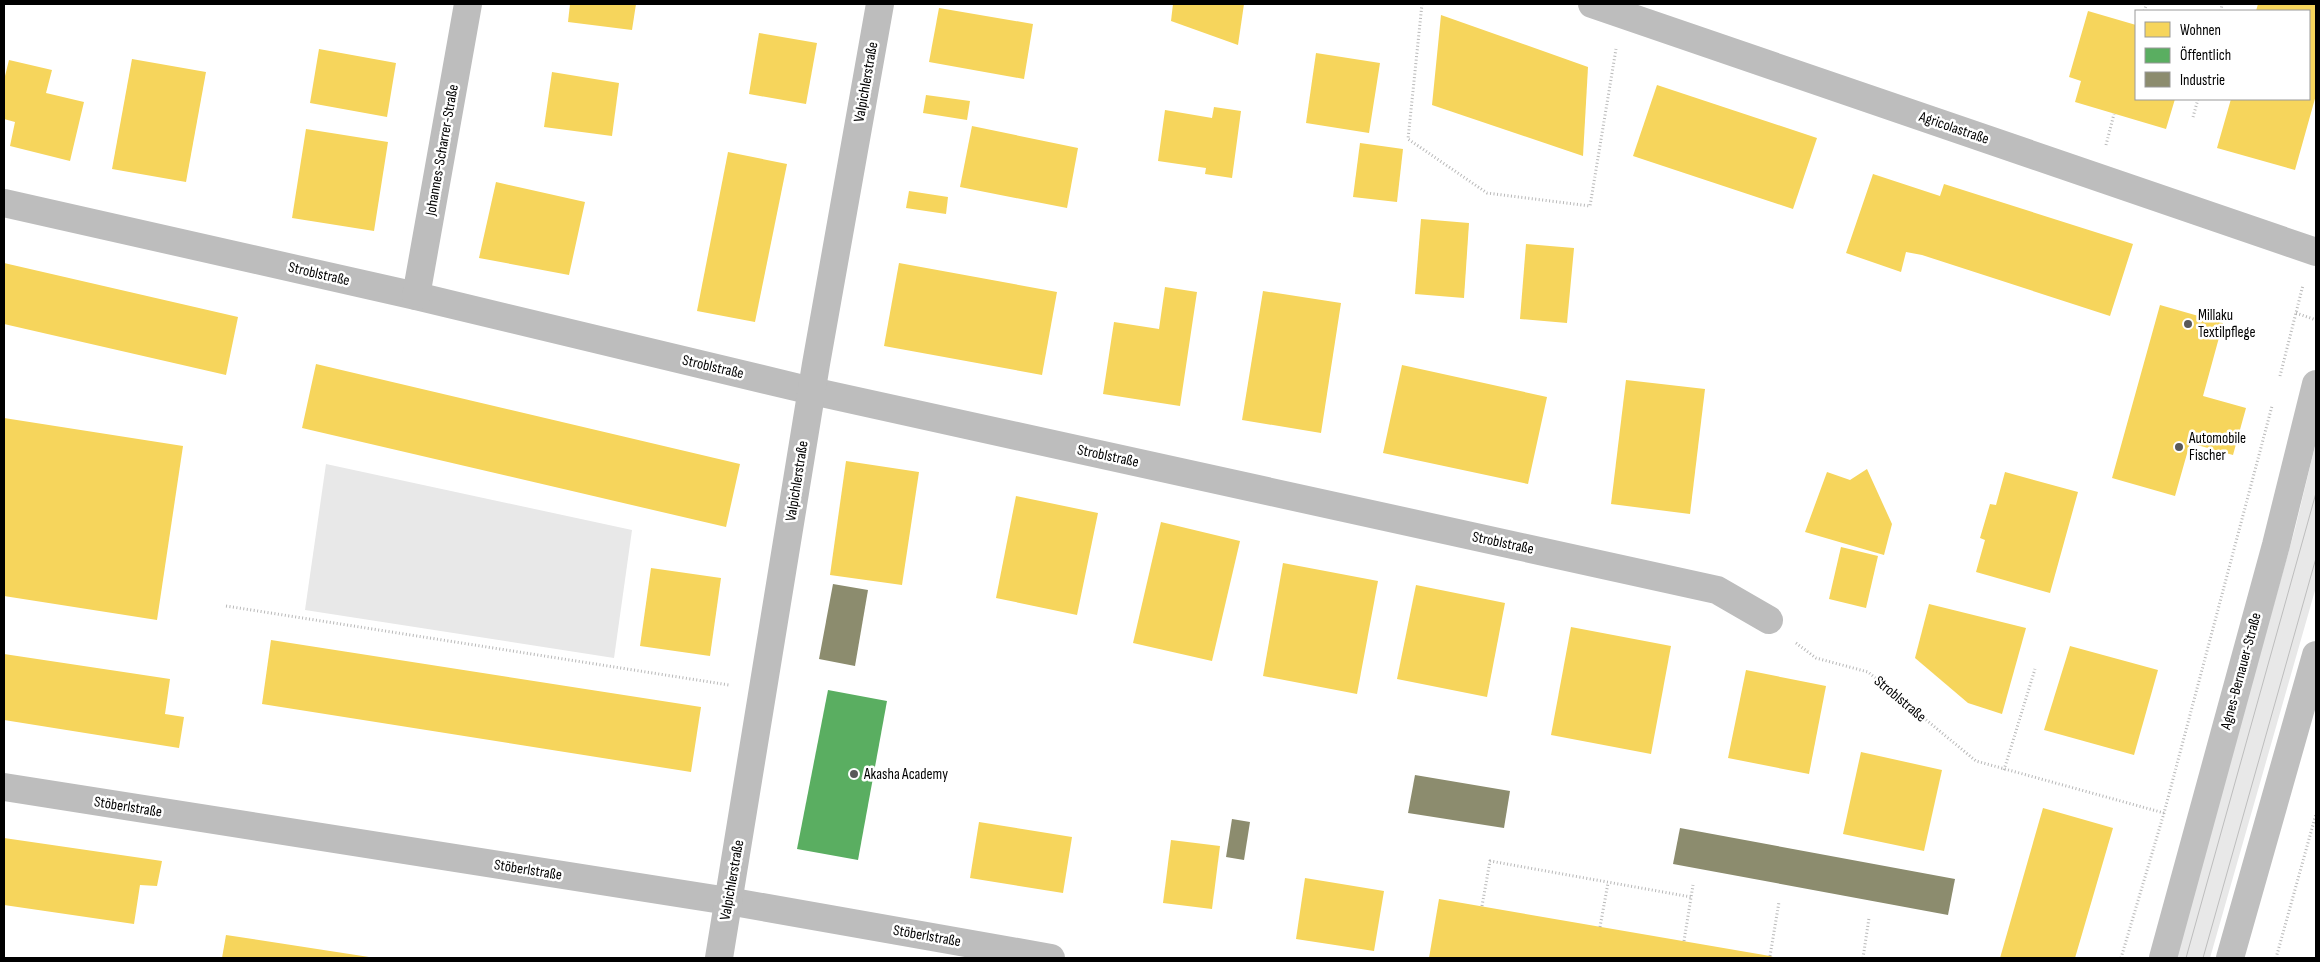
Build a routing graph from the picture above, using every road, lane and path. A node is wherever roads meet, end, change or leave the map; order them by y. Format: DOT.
graph roads {
  1 [pos="468,4"];
  2 [pos="880,4"];
  3 [pos="1422,4"];
  4 [pos="1592,4"];
  5 [pos="1616,46"];
  6 [pos="2198,100"];
  7 [pos="2114,114"];
  8 [pos="2193,117"];
  9 [pos="2104,154"];
  10 [pos="4,203"];
  11 [pos="2314,251"];
  12 [pos="416,296"];
  13 [pos="2296,313"];
  14 [pos="2316,320"];
  15 [pos="2279,379"];
  16 [pos="2316,384"];
  17 [pos="812,391"];
  18 [pos="2274,398"];
  19 [pos="226,606"];
  20 [pos="1769,620"];
  21 [pos="2316,655"];
  22 [pos="2035,669"];
  23 [pos="732,685"];
  24 [pos="2004,770"];
  25 [pos="4,787"];
  26 [pos="2164,813"];
  27 [pos="2316,814"];
  28 [pos="1608,883"];
  29 [pos="1694,886"];
  30 [pos="1691,897"];
  31 [pos="728,901"];
  32 [pos="1779,902"];
  33 [pos="1482,906"];
  34 [pos="1868,918"];
  35 [pos="1600,927"];
  36 [pos="1684,941"];
  37 [pos="1770,956"];
  38 [pos="719,958"];
  39 [pos="1051,958"];
  40 [pos="1863,958"];
  41 [pos="2121,958"];
  42 [pos="2163,958"];
  43 [pos="2230,958"];
  44 [pos="2276,958"];
  1 -- 12 [label="street, Johannes-Scharrer-Straße"];
  2 -- 17 [label="street, Valpichlerstraße"];
  3 -- 5 [label="path"];
  4 -- 11 [label="street, Agricolastraße"];
  6 -- 8 [label="path"];
  7 -- 9 [label="path"];
  10 -- 12 [label="street, Stroblstraße"];
  11 -- 13 [label="path"];
  12 -- 17 [label="street, Stroblstraße"];
  13 -- 14 [label="path"];
  13 -- 15 [label="path"];
  16 -- 42 [label="main road, Agnes-Bernauer-Straße"];
  17 -- 20 [label="street, Stroblstraße"];
  17 -- 31 [label="street, Valpichlerstraße"];
  18 -- 26 [label="path"];
  19 -- 23 [label="path"];
  20 -- 24 [label="path, Stroblstraße"];
  21 -- 43 [label="main road"];
  22 -- 24 [label="path"];
  24 -- 26 [label="path, Stroblstraße"];
  25 -- 31 [label="street, Stöberlstraße"];
  26 -- 41 [label="path"];
  27 -- 44 [label="path"];
  28 -- 30 [label="path"];
  28 -- 33 [label="path"];
  28 -- 35 [label="path"];
  29 -- 30 [label="path"];
  30 -- 36 [label="path"];
  31 -- 38 [label="street, Valpichlerstraße"];
  31 -- 39 [label="street, Stöberlstraße"];
  32 -- 37 [label="path"];
  34 -- 40 [label="path"];
}
